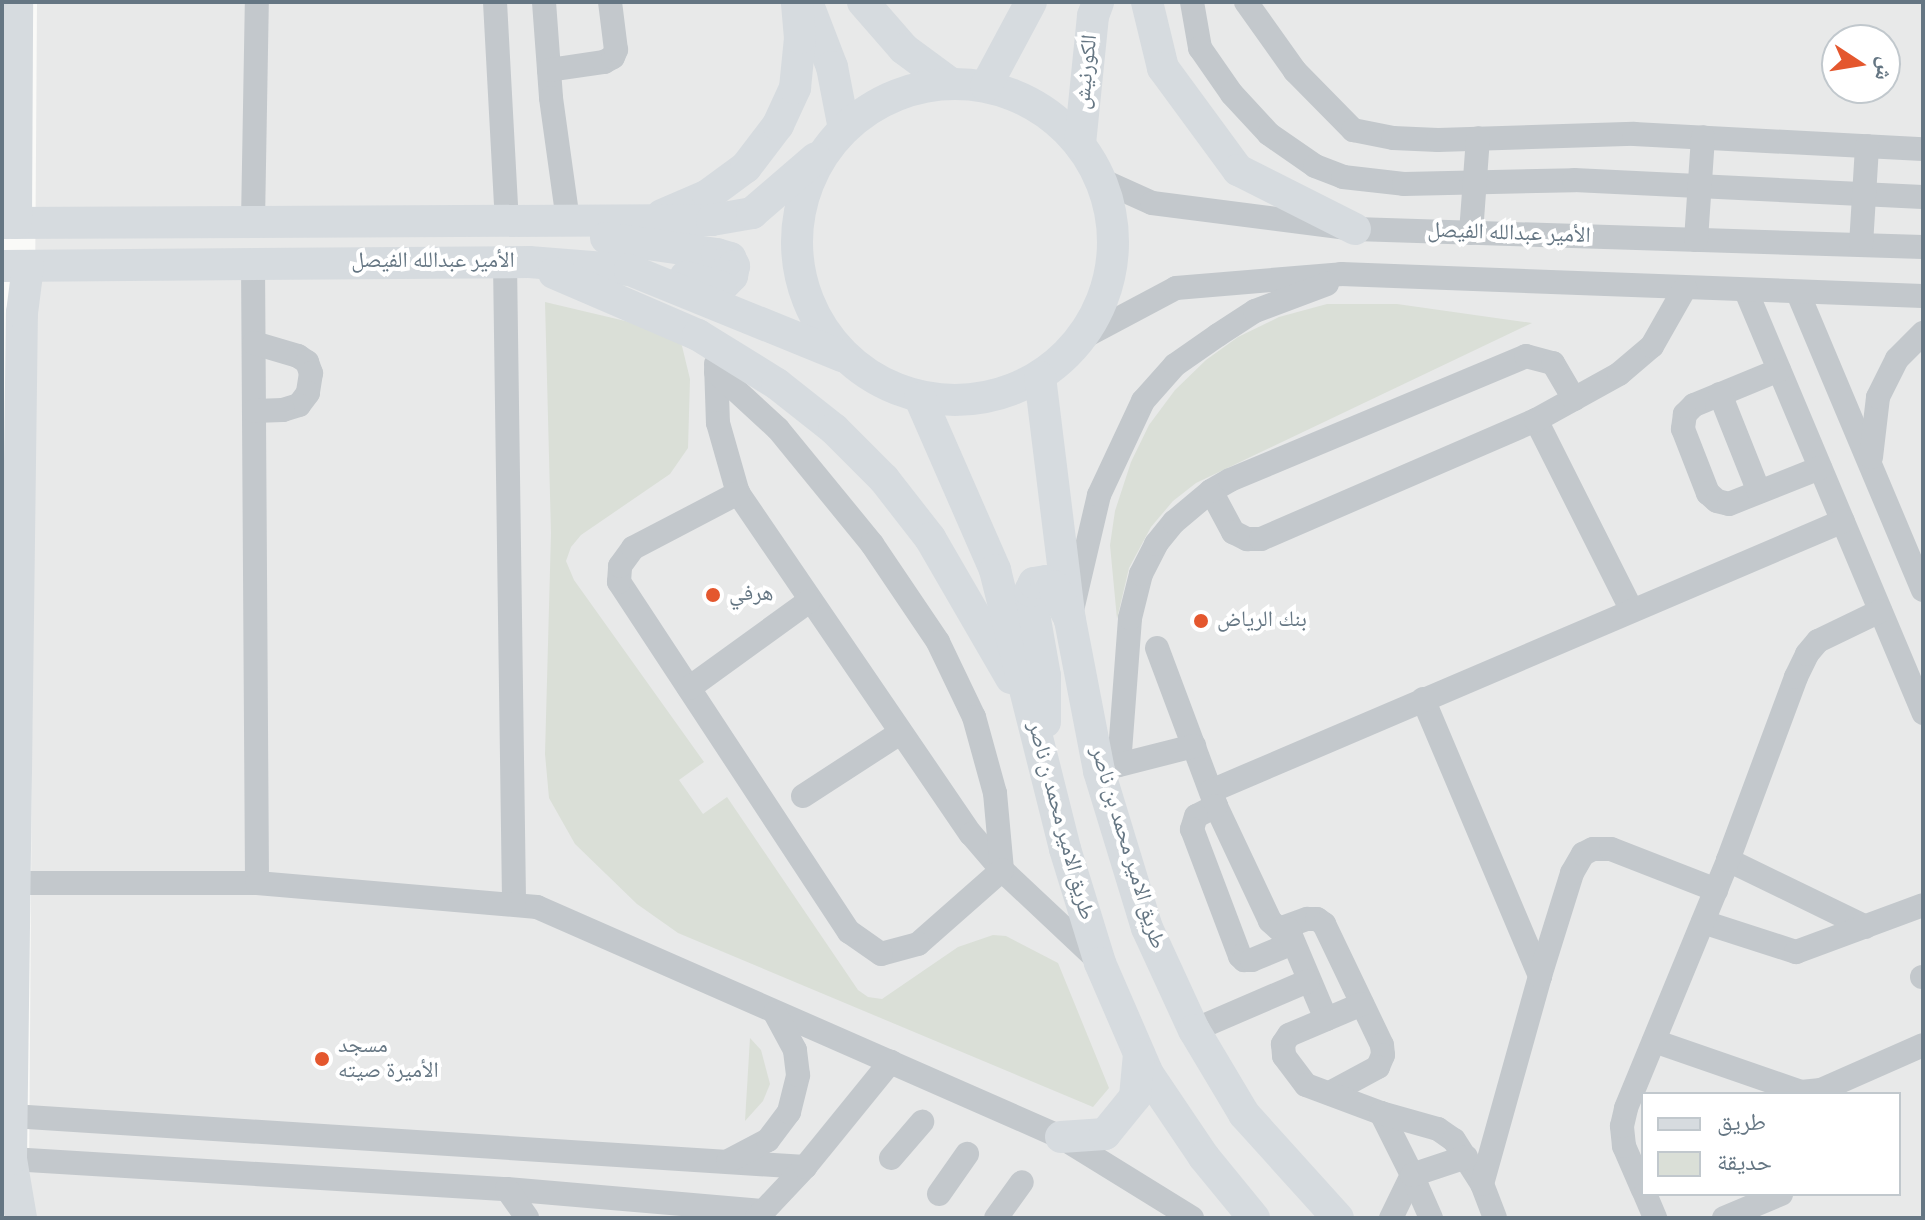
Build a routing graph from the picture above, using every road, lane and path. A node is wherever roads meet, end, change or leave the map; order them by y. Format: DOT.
graph roads {
  1 [pos="17,2"];
  2 [pos="257,2"];
  3 [pos="495,2"];
  4 [pos="544,2"];
  5 [pos="610,2"];
  6 [pos="797,2"];
  7 [pos="807,2"];
  8 [pos="863,2"];
  9 [pos="1031,2"];
  10 [pos="1098,2"];
  11 [pos="1147,2"];
  12 [pos="1192,2"];
  13 [pos="1246,2"];
  14 [pos="549,70"];
  15 [pos="950,83"];
  16 [pos="986,86"];
  17 [pos="1703,137"];
  18 [pos="836,138"];
  19 [pos="1478,138"];
  20 [pos="1080,144"];
  21 [pos="1867,146"];
  22 [pos="1923,149"];
  23 [pos="9,153"];
  24 [pos="1101,180"];
  25 [pos="1475,182"];
  26 [pos="1700,186"];
  27 [pos="1865,194"];
  28 [pos="1923,197"];
  29 [pos="554,220"];
  30 [pos="649,220"];
  31 [pos="507,221"];
  32 [pos="253,222"];
  33 [pos="9,223"];
  34 [pos="1355,229"];
  35 [pos="1471,233"];
  36 [pos="1696,240"];
  37 [pos="1861,245"];
  38 [pos="1923,247"];
  39 [pos="253,262"];
  40 [pos="517,263"];
  41 [pos="15,266"];
  42 [pos="630,270"];
  43 [pos="1354,275"];
  44 [pos="1685,288"];
  45 [pos="1746,291"];
  46 [pos="1798,293"];
  47 [pos="1923,296"];
  48 [pos="12,306"];
  49 [pos="1923,333"];
  50 [pos="1082,338"];
  51 [pos="254,343"];
  52 [pos="846,358"];
  53 [pos="716,359"];
  54 [pos="1779,370"];
  55 [pos="1040,377"];
  56 [pos="1720,394"];
  57 [pos="920,398"];
  58 [pos="1574,399"];
  59 [pos="254,411"];
  60 [pos="1536,420"];
  61 [pos="1820,468"];
  62 [pos="1871,468"];
  63 [pos="1211,491"];
  64 [pos="1759,492"];
  65 [pos="738,493"];
  66 [pos="1843,521"];
  67 [pos="1923,590"];
  68 [pos="809,601"];
  69 [pos="1631,609"];
  70 [pos="1880,611"];
  71 [pos="1070,620"];
  72 [pos="1157,648"];
  73 [pos="689,688"];
  74 [pos="1423,699"];
  75 [pos="1030,710"];
  76 [pos="1923,713"];
  77 [pos="900,733"];
  78 [pos="1194,746"];
  79 [pos="1040,750"];
  80 [pos="1109,768"];
  81 [pos="803,796"];
  82 [pos="1214,799"];
  83 [pos="1728,860"];
  84 [pos="1002,870"];
  85 [pos="13,883"];
  86 [pos="257,883"];
  87 [pos="1716,890"];
  88 [pos="514,903"];
  89 [pos="1923,905"];
  90 [pos="1703,922"];
  91 [pos="1866,927"];
  92 [pos="1290,935"];
  93 [pos="1100,963"];
  94 [pos="1540,976"];
  95 [pos="1308,981"];
  96 [pos="1362,1004"];
  97 [pos="775,1013"];
  98 [pos="1326,1019"];
  99 [pos="1194,1030"];
  100 [pos="1654,1041"];
  101 [pos="1923,1045"];
  102 [pos="1139,1054"];
  103 [pos="891,1061"];
  104 [pos="1822,1092"];
  105 [pos="1330,1093"];
  106 [pos="1381,1113"];
  107 [pos="12,1116"];
  108 [pos="922,1122"];
  109 [pos="1061,1137"];
  110 [pos="967,1154"];
  111 [pos="1466,1157"];
  112 [pos="891,1158"];
  113 [pos="11,1159"];
  114 [pos="727,1162"];
  115 [pos="805,1167"];
  116 [pos="1412,1175"];
  117 [pos="1022,1182"];
  118 [pos="1482,1184"];
  119 [pos="1641,1185"];
  120 [pos="507,1189"];
  121 [pos="939,1194"];
  122 [pos="1646,1196"];
  123 [pos="1776,1196"];
  124 [pos="760,1214"];
  125 [pos="21,1218"];
  126 [pos="527,1218"];
  127 [pos="996,1218"];
  128 [pos="1192,1218"];
  129 [pos="1254,1218"];
  130 [pos="1338,1218"];
  131 [pos="1391,1218"];
  132 [pos="1431,1218"];
  133 [pos="1495,1218"];
  134 [pos="1655,1218"];
  135 [pos="1724,1218"];
  1 -- 23 [label="main road"];
  2 -- 32 [label="street"];
  3 -- 31 [label="street"];
  4 -- 14 [label="street"];
  5 -- 14 [label="street"];
  6 -- 30 [label="main road"];
  7 -- 18 [label="main road"];
  8 -- 15 [label="main road"];
  9 -- 16 [label="main road"];
  10 -- 20 [label="main road, الكورنيش"];
  11 -- 34 [label="main road"];
  12 -- 25 [label="street"];
  13 -- 19 [label="street"];
  14 -- 29 [label="street"];
  15 -- 16 [label="main road, الأمير عبدالله الفيصل"];
  15 -- 18 [label="main road, الأمير عبدالله الفيصل"];
  16 -- 20 [label="main road, الأمير عبدالله الفيصل"];
  17 -- 19 [label="street"];
  17 -- 21 [label="street"];
  17 -- 26 [label="street"];
  18 -- 30 [label="main road, الأمير عبدالله الفيصل"];
  18 -- 52 [label="main road"];
  19 -- 25 [label="street"];
  20 -- 24 [label="main road, الأمير عبدالله الفيصل"];
  21 -- 22 [label="street"];
  21 -- 27 [label="street"];
  23 -- 33 [label="main road"];
  24 -- 34 [label="street, الأمير عبدالله الفيصل"];
  24 -- 50 [label="main road, الأمير عبدالله الفيصل"];
  25 -- 26 [label="street"];
  25 -- 35 [label="street"];
  26 -- 27 [label="street"];
  26 -- 36 [label="street"];
  27 -- 28 [label="street"];
  27 -- 37 [label="street"];
  29 -- 30 [label="main road, الأمير عبدالله الفيصل"];
  29 -- 31 [label="main road, الأمير عبدالله الفيصل"];
  29 -- 42 [label="main road"];
  31 -- 32 [label="main road, الأمير عبدالله الفيصل"];
  32 -- 33 [label="main road, الأمير عبدالله الفيصل"];
  34 -- 35 [label="street, الأمير عبدالله الفيصل"];
  35 -- 36 [label="street, الأمير عبدالله الفيصل"];
  36 -- 37 [label="street, الأمير عبدالله الفيصل"];
  37 -- 38 [label="street, الأمير عبدالله الفيصل"];
  39 -- 40 [label="main road, الأمير عبدالله الفيصل"];
  39 -- 41 [label="main road, الأمير عبدالله الفيصل"];
  39 -- 51 [label="street"];
  40 -- 42 [label="main road, الأمير عبدالله الفيصل"];
  40 -- 53 [label="main road"];
  40 -- 88 [label="street"];
  41 -- 48 [label="main road"];
  42 -- 52 [label="main road, الأمير عبدالله الفيصل"];
  43 -- 44 [label="street"];
  43 -- 50 [label="street"];
  43 -- 71 [label="street"];
  44 -- 45 [label="street"];
  44 -- 58 [label="street"];
  45 -- 46 [label="street"];
  45 -- 54 [label="street"];
  46 -- 47 [label="street"];
  46 -- 62 [label="street"];
  48 -- 85 [label="main road"];
  49 -- 62 [label="street"];
  50 -- 55 [label="main road"];
  51 -- 59 [label="street"];
  51 -- 59 [label="street"];
  52 -- 57 [label="main road"];
  53 -- 65 [label="street"];
  53 -- 75 [label="main road"];
  53 -- 84 [label="street"];
  54 -- 56 [label="street"];
  54 -- 61 [label="street"];
  55 -- 57 [label="main road"];
  55 -- 71 [label="main road, طريق الامير محمد بن ناصر"];
  56 -- 64 [label="street"];
  56 -- 64 [label="street"];
  57 -- 75 [label="main road, طريق الامير محمد ن ناصر"];
  58 -- 60 [label="street"];
  58 -- 63 [label="street"];
  59 -- 86 [label="street"];
  60 -- 63 [label="street"];
  60 -- 69 [label="street"];
  61 -- 64 [label="street"];
  61 -- 66 [label="street"];
  62 -- 67 [label="street"];
  63 -- 80 [label="street"];
  65 -- 68 [label="street"];
  65 -- 73 [label="street"];
  66 -- 69 [label="street"];
  66 -- 70 [label="street"];
  68 -- 73 [label="street"];
  68 -- 77 [label="street"];
  69 -- 74 [label="street"];
  70 -- 76 [label="street"];
  70 -- 83 [label="street"];
  71 -- 79 [label="main road"];
  71 -- 80 [label="main road, طريق الامير محمد بن ناصر"];
  72 -- 78 [label="street"];
  73 -- 84 [label="street"];
  74 -- 82 [label="street"];
  74 -- 94 [label="street"];
  75 -- 79 [label="main road, طريق الامير محمد ن ناصر"];
  77 -- 81 [label="street"];
  77 -- 84 [label="street"];
  78 -- 80 [label="street"];
  78 -- 82 [label="street"];
  79 -- 93 [label="main road, طريق الامير محمد ن ناصر"];
  80 -- 99 [label="main road, طريق الامير محمد بن ناصر"];
  82 -- 92 [label="street"];
  82 -- 92 [label="street"];
  83 -- 87 [label="street"];
  83 -- 91 [label="street"];
  84 -- 93 [label="street"];
  85 -- 86 [label="street"];
  85 -- 107 [label="main road"];
  86 -- 88 [label="street"];
  87 -- 90 [label="street"];
  87 -- 94 [label="street"];
  88 -- 97 [label="street"];
  89 -- 91 [label="street"];
  90 -- 91 [label="street"];
  90 -- 100 [label="street"];
  92 -- 95 [label="street"];
  92 -- 96 [label="street"];
  93 -- 102 [label="main road, طريق الامير محمد ن ناصر"];
  94 -- 118 [label="street"];
  95 -- 98 [label="street"];
  95 -- 99 [label="street"];
  96 -- 98 [label="street"];
  96 -- 105 [label="street"];
  97 -- 103 [label="street"];
  97 -- 114 [label="street"];
  98 -- 105 [label="street"];
  99 -- 130 [label="main road, طريق الامير محمد بن ناصر"];
  100 -- 104 [label="street"];
  100 -- 119 [label="street"];
  101 -- 104 [label="street"];
  102 -- 109 [label="main road"];
  102 -- 129 [label="main road, طريق الامير محمد ن ناصر"];
  103 -- 109 [label="street"];
  103 -- 115 [label="street"];
  105 -- 106 [label="street"];
  106 -- 111 [label="street"];
  106 -- 116 [label="street"];
  107 -- 113 [label="main road"];
  107 -- 114 [label="street"];
  108 -- 112 [label="street"];
  109 -- 128 [label="street"];
  110 -- 121 [label="street"];
  111 -- 116 [label="street"];
  111 -- 118 [label="street"];
  113 -- 120 [label="street"];
  113 -- 125 [label="main road"];
  114 -- 115 [label="street"];
  115 -- 124 [label="street"];
  116 -- 131 [label="street"];
  116 -- 132 [label="street"];
  117 -- 127 [label="street"];
  118 -- 133 [label="street"];
  120 -- 124 [label="street"];
  120 -- 126 [label="street"];
  122 -- 134 [label="street"];
  123 -- 135 [label="street"];
}
